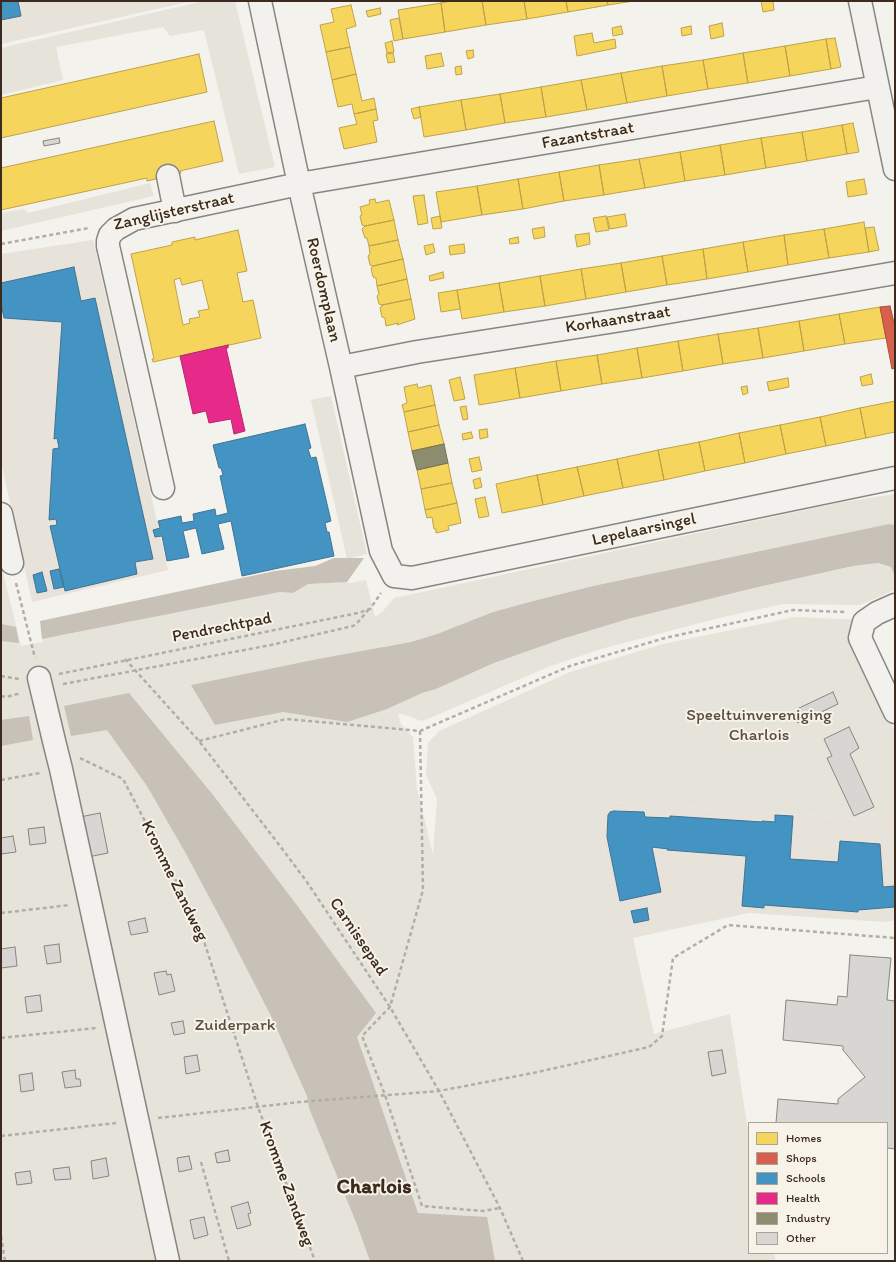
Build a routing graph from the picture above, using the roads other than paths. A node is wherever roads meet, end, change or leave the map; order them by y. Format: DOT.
graph roads {
  1 [pos="260,1"];
  2 [pos="860,1"];
  3 [pos="878,87"];
  4 [pos="895,169"];
  5 [pos="168,176"];
  6 [pos="299,184"];
  7 [pos="175,211"];
  8 [pos="895,273"];
  9 [pos="341,367"];
  10 [pos="895,478"];
  11 [pos="163,488"];
  12 [pos="1,514"];
  13 [pos="12,563"];
  14 [pos="394,576"];
  15 [pos="886,609"];
  16 [pos="41,683"];
  17 [pos="895,712"];
  18 [pos="168,1261"];
  1 -- 6 [label="street, Roerdomplaan"];
  2 -- 3 [label="street"];
  3 -- 4 [label="street"];
  3 -- 6 [label="street, Fazantstraat"];
  5 -- 7 [label="street"];
  6 -- 7 [label="street, Zanglijsterstraat"];
  6 -- 9 [label="street, Roerdomplaan"];
  7 -- 11 [label="street, Zanglijsterstraat"];
  8 -- 9 [label="street, Korhaanstraat"];
  9 -- 14 [label="street, Roerdomplaan"];
  10 -- 14 [label="street, Lepelaarsingel"];
  12 -- 13 [label="street"];
  15 -- 17 [label="street"];
  16 -- 18 [label="street"];
}
